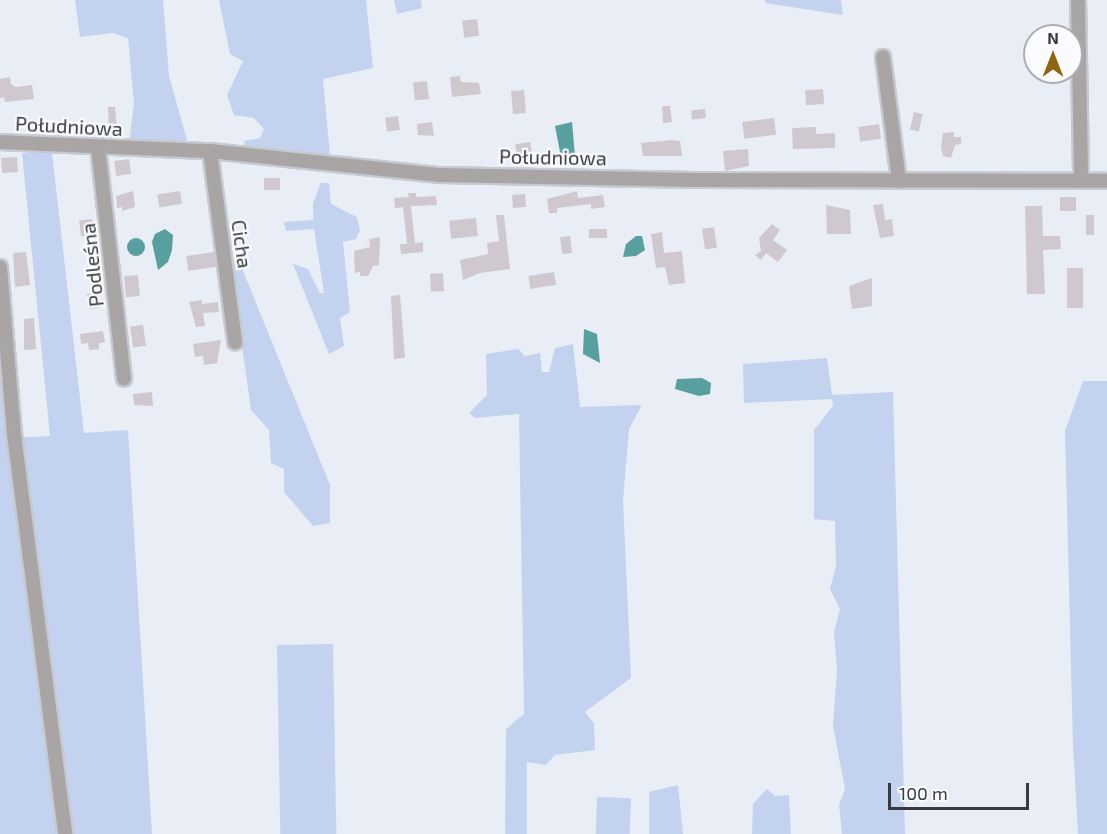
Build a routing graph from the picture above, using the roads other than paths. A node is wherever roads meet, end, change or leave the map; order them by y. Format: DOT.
graph roads {
  1 [pos="1077,0"];
  2 [pos="883,57"];
  3 [pos="0,142"];
  4 [pos="98,147"];
  5 [pos="210,151"];
  6 [pos="1081,180"];
  7 [pos="899,181"];
  8 [pos="1107,181"];
  9 [pos="0,267"];
  10 [pos="236,342"];
  11 [pos="124,379"];
  12 [pos="65,834"];
  1 -- 6 [label="street"];
  2 -- 7 [label="street"];
  3 -- 4 [label="street, Południowa"];
  4 -- 5 [label="street, Południowa"];
  4 -- 11 [label="street, Podleśna"];
  5 -- 7 [label="street, Południowa"];
  5 -- 10 [label="street, Cicha"];
  6 -- 7 [label="street, Południowa"];
  6 -- 8 [label="street, Południowa"];
  9 -- 12 [label="street"];
}
